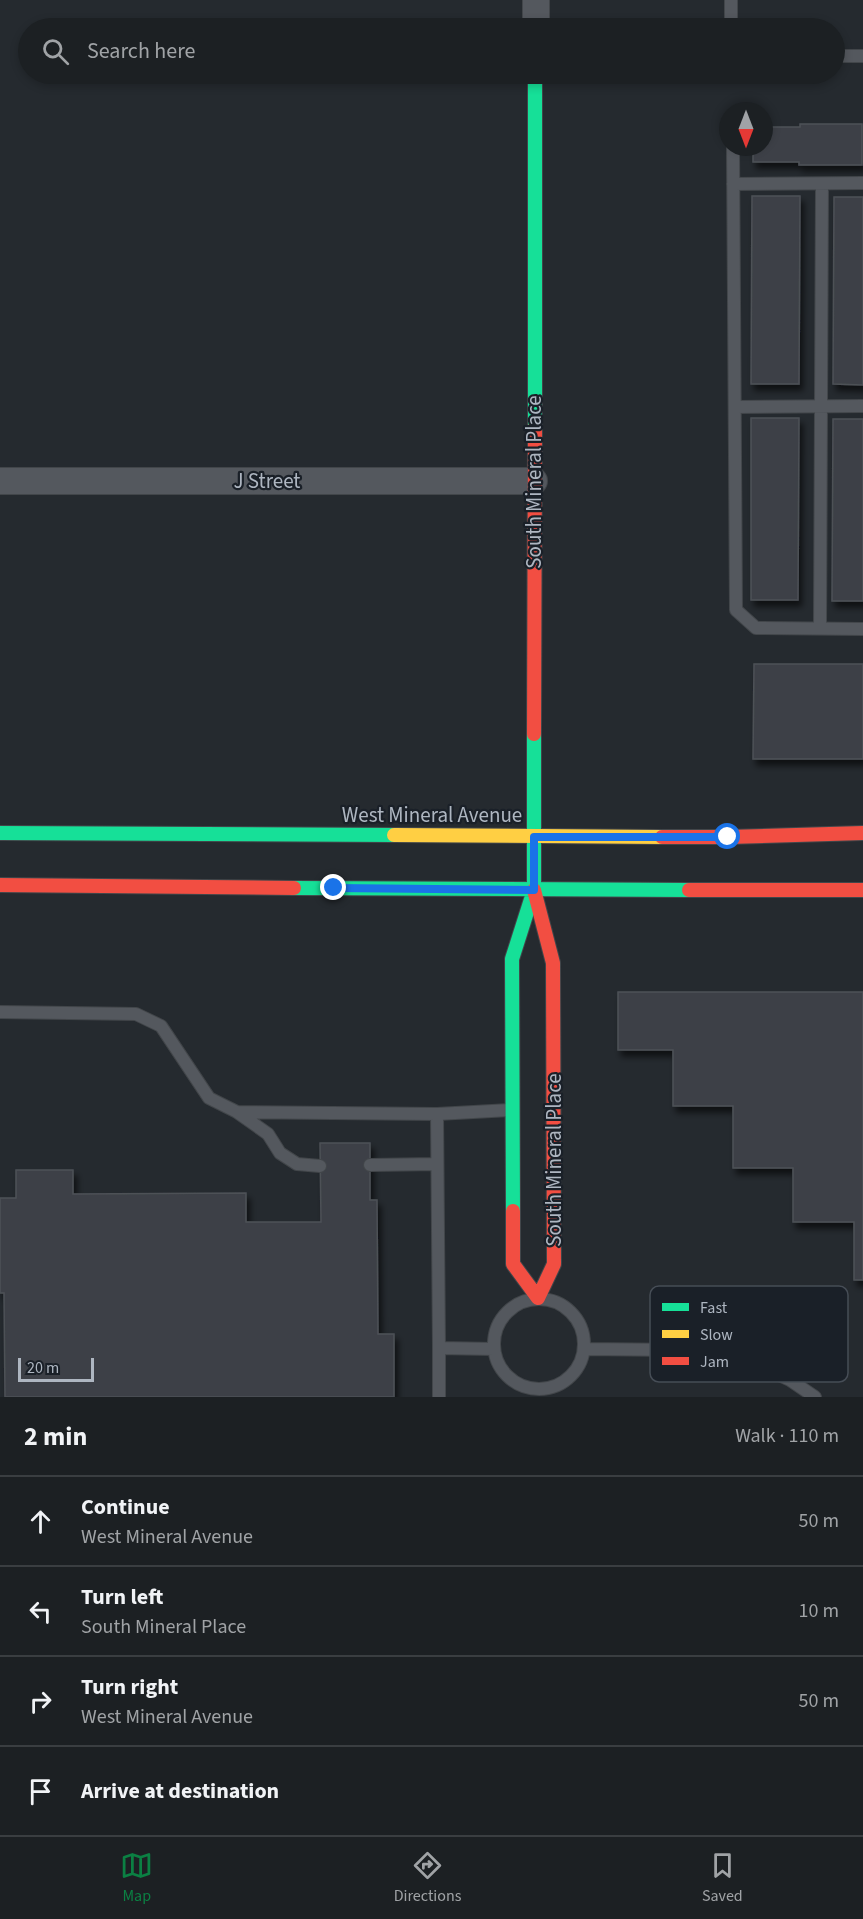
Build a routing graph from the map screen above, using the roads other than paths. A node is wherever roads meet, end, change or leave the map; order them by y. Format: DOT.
graph roads {
  1 [pos="536,0"];
  2 [pos="731,0"];
  3 [pos="536,18"];
  4 [pos="731,18"];
  5 [pos="845,56"];
  6 [pos="863,56"];
  7 [pos="535,84"];
  8 [pos="733,156"];
  9 [pos="863,183"];
  10 [pos="733,184"];
  11 [pos="822,184"];
  12 [pos="735,406"];
  13 [pos="821,406"];
  14 [pos="863,406"];
  15 [pos="0,481"];
  16 [pos="534,482"];
  17 [pos="820,628"];
  18 [pos="863,629"];
  19 [pos="0,832"];
  20 [pos="863,833"];
  21 [pos="534,837"];
  22 [pos="0,885"];
  23 [pos="534,890"];
  24 [pos="863,890"];
  25 [pos="0,1012"];
  26 [pos="512,1110"];
  27 [pos="237,1113"];
  28 [pos="436,1114"];
  29 [pos="437,1164"];
  30 [pos="370,1165"];
  31 [pos="320,1166"];
  32 [pos="538,1298"];
  33 [pos="439,1348"];
  34 [pos="494,1349"];
  35 [pos="584,1349"];
  36 [pos="650,1350"];
  37 [pos="793,1382"];
  38 [pos="438,1397"];
  39 [pos="815,1397"];
  1 -- 3 [label="street"];
  2 -- 4 [label="lane"];
  5 -- 6 [label="lane"];
  7 -- 16 [label="main road, South Mineral Place"];
  8 -- 10 [label="lane"];
  9 -- 11 [label="lane"];
  10 -- 11 [label="lane"];
  10 -- 12 [label="lane"];
  11 -- 13 [label="lane"];
  12 -- 13 [label="lane"];
  12 -- 17 [label="lane"];
  13 -- 14 [label="lane"];
  13 -- 17 [label="lane"];
  15 -- 16 [label="street, J Street"];
  16 -- 21 [label="main road, South Mineral Place"];
  17 -- 18 [label="lane"];
  19 -- 21 [label="main road, West Mineral Avenue"];
  20 -- 21 [label="main road, West Mineral Avenue"];
  21 -- 23 [label="main road, South Mineral Place"];
  22 -- 23 [label="main road"];
  23 -- 24 [label="main road"];
  23 -- 26 [label="main road, South Mineral Place"];
  23 -- 32 [label="main road, South Mineral Place"];
  25 -- 27 [label="lane"];
  26 -- 28 [label="lane"];
  26 -- 32 [label="main road, South Mineral Place"];
  27 -- 28 [label="lane"];
  27 -- 31 [label="lane"];
  28 -- 29 [label="lane"];
  29 -- 30 [label="lane"];
  29 -- 33 [label="lane"];
  32 -- 34 [label="lane"];
  32 -- 35 [label="lane"];
  33 -- 34 [label="lane"];
  33 -- 38 [label="lane"];
  34 -- 35 [label="lane"];
  35 -- 36 [label="lane"];
  37 -- 39 [label="lane"];
}
